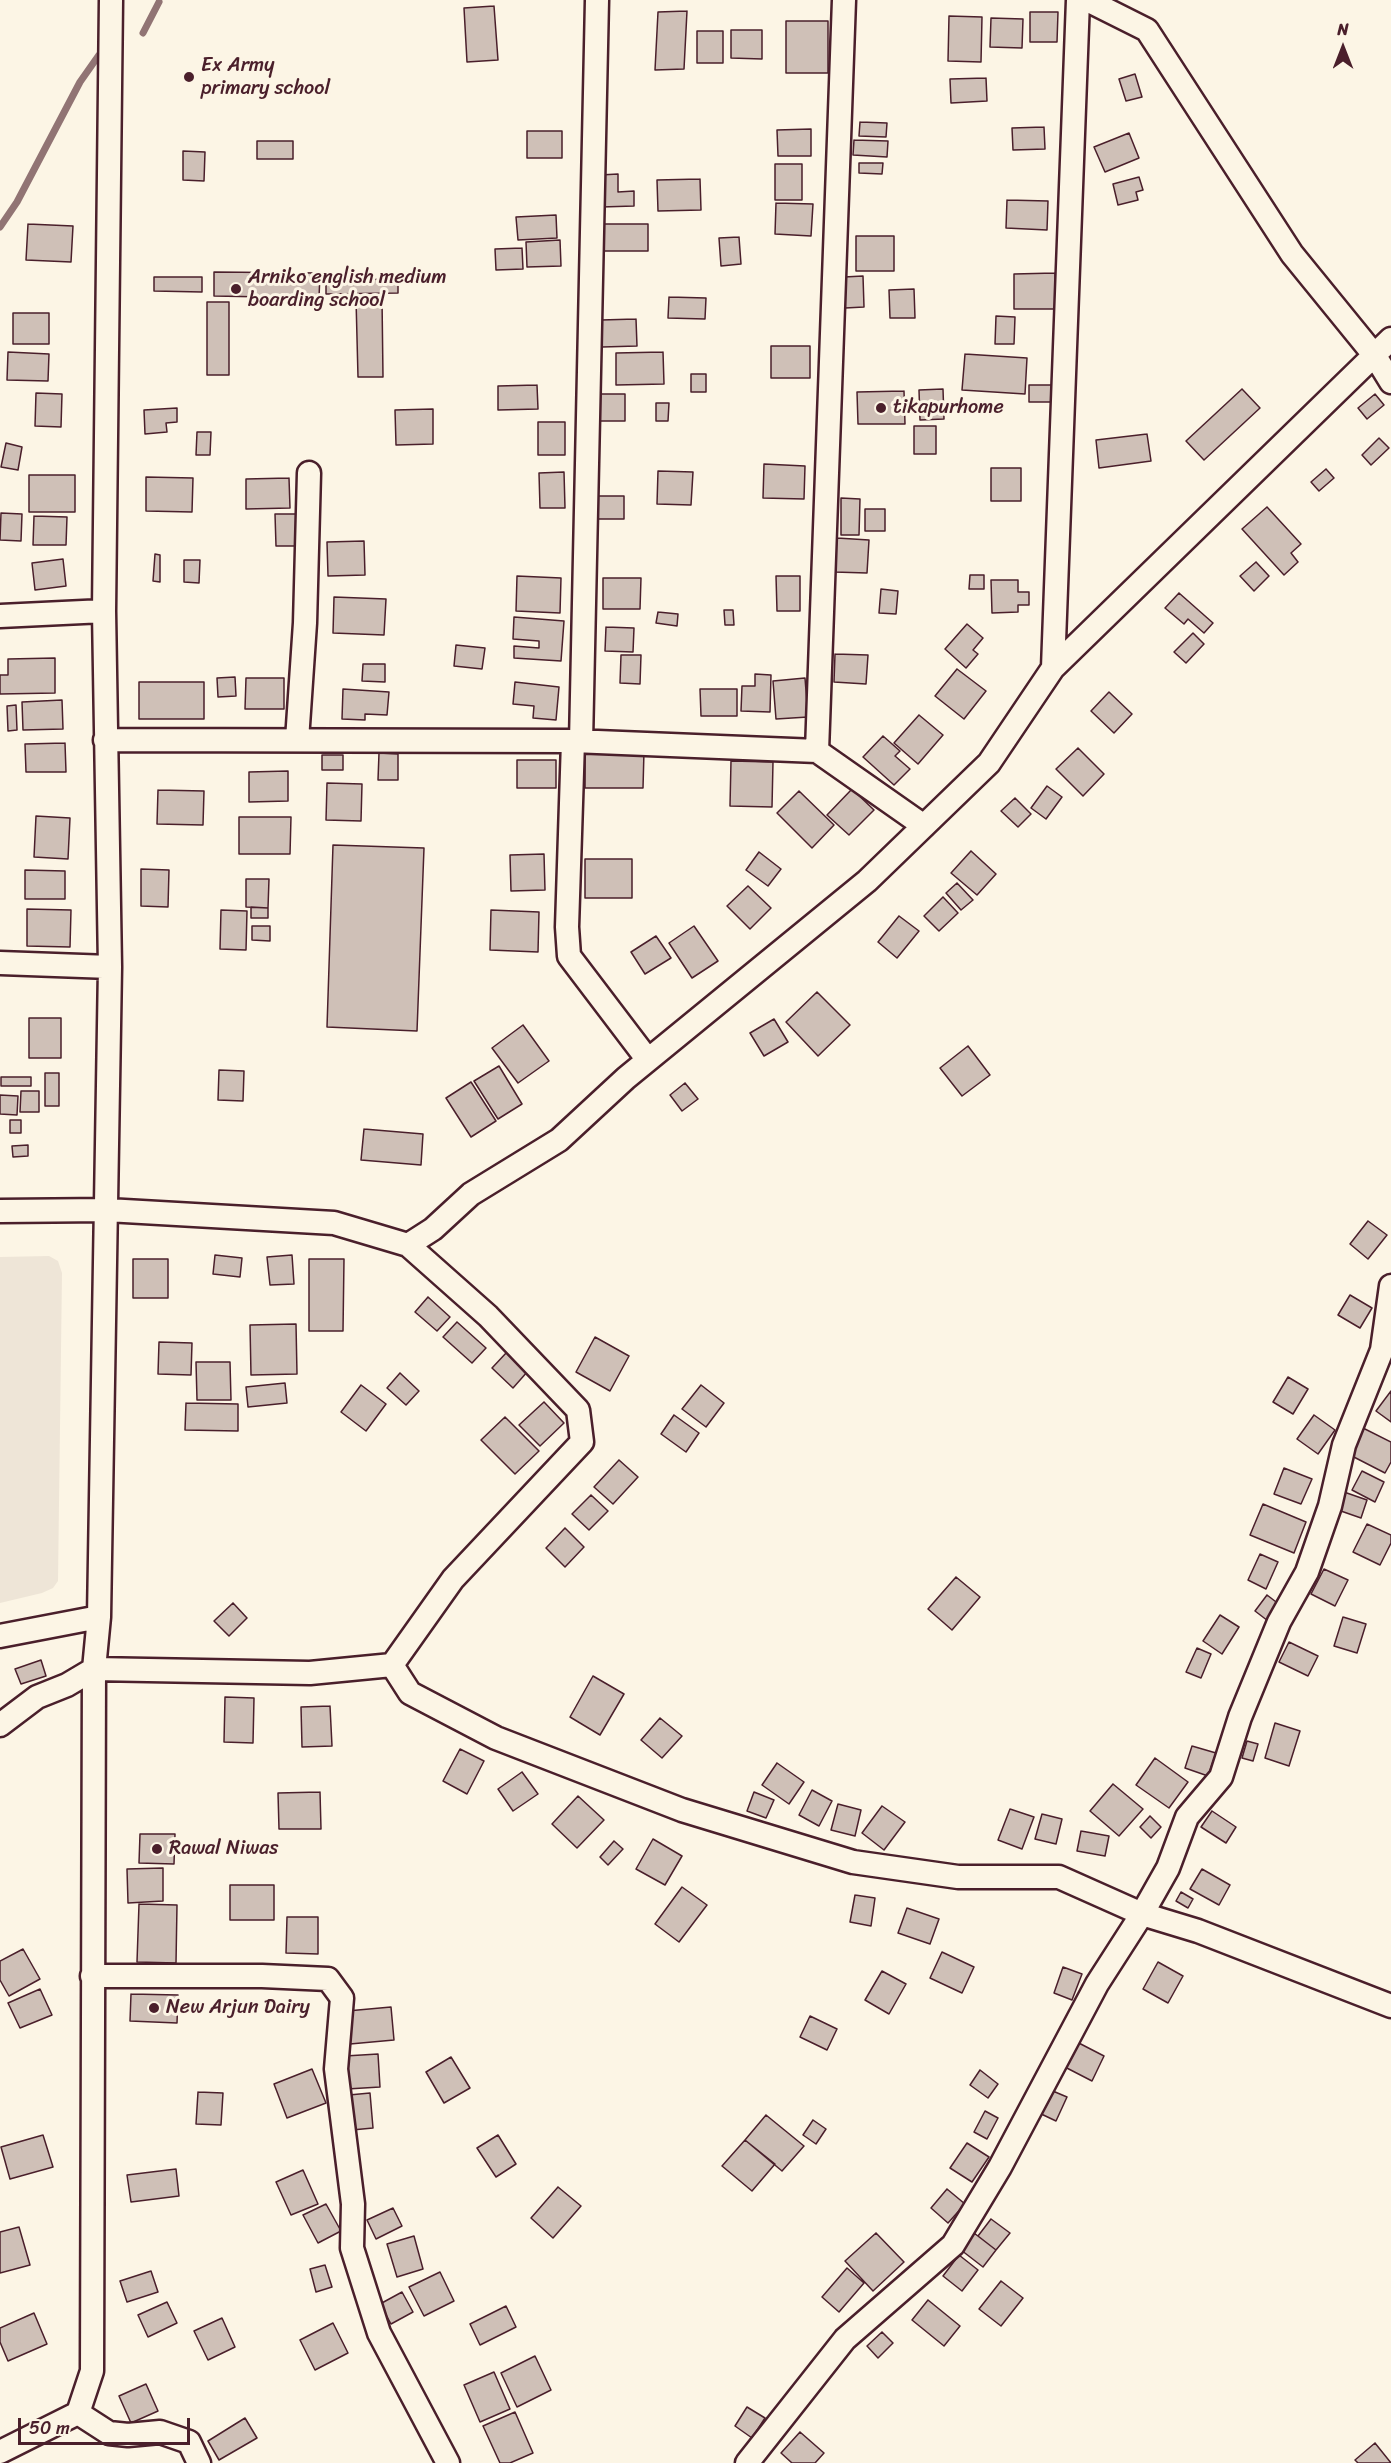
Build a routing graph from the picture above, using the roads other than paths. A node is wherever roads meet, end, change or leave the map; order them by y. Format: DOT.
graph roads {
  1 [pos="111,0"];
  2 [pos="597,0"];
  3 [pos="844,0"];
  4 [pos="1078,0"];
  5 [pos="1087,0"];
  6 [pos="1391,339"];
  7 [pos="1376,356"];
  8 [pos="1391,381"];
  9 [pos="309,473"];
  10 [pos="104,611"];
  11 [pos="0,616"];
  12 [pos="1053,668"];
  13 [pos="105,740"];
  14 [pos="297,740"];
  15 [pos="577,741"];
  16 [pos="817,751"];
  17 [pos="924,826"];
  18 [pos="0,963"];
  19 [pos="110,967"];
  20 [pos="648,1060"];
  21 [pos="107,1210"];
  22 [pos="0,1211"];
  23 [pos="408,1245"];
  24 [pos="1391,1286"];
  25 [pos="99,1617"];
  26 [pos="0,1636"];
  27 [pos="392,1665"];
  28 [pos="94,1669"];
  29 [pos="0,1725"];
  30 [pos="1142,1914"];
  31 [pos="92,1976"];
  32 [pos="1391,2006"];
  33 [pos="78,2413"];
  34 [pos="0,2452"];
  35 [pos="199,2463"];
  36 [pos="448,2463"];
  37 [pos="747,2463"];
  1 -- 10 [label="street"];
  2 -- 15 [label="street"];
  3 -- 16 [label="street"];
  4 -- 12 [label="street"];
  5 -- 7 [label="street"];
  6 -- 7 [label="street"];
  7 -- 8 [label="street"];
  7 -- 12 [label="street"];
  9 -- 14 [label="street"];
  10 -- 11 [label="street"];
  10 -- 13 [label="street"];
  12 -- 17 [label="street"];
  13 -- 14 [label="street"];
  13 -- 19 [label="street"];
  14 -- 15 [label="street"];
  15 -- 16 [label="street"];
  15 -- 20 [label="street"];
  16 -- 17 [label="street"];
  17 -- 20 [label="street"];
  18 -- 19 [label="street"];
  19 -- 21 [label="street"];
  20 -- 23 [label="street"];
  21 -- 22 [label="street"];
  21 -- 23 [label="street"];
  21 -- 25 [label="street"];
  23 -- 27 [label="street"];
  24 -- 30 [label="street"];
  25 -- 26 [label="street"];
  25 -- 28 [label="street"];
  27 -- 28 [label="street"];
  27 -- 30 [label="street"];
  28 -- 29 [label="street"];
  28 -- 31 [label="street"];
  30 -- 32 [label="street"];
  30 -- 37 [label="street"];
  31 -- 33 [label="street"];
  31 -- 36 [label="street"];
  33 -- 34 [label="street"];
  33 -- 35 [label="street"];
}
